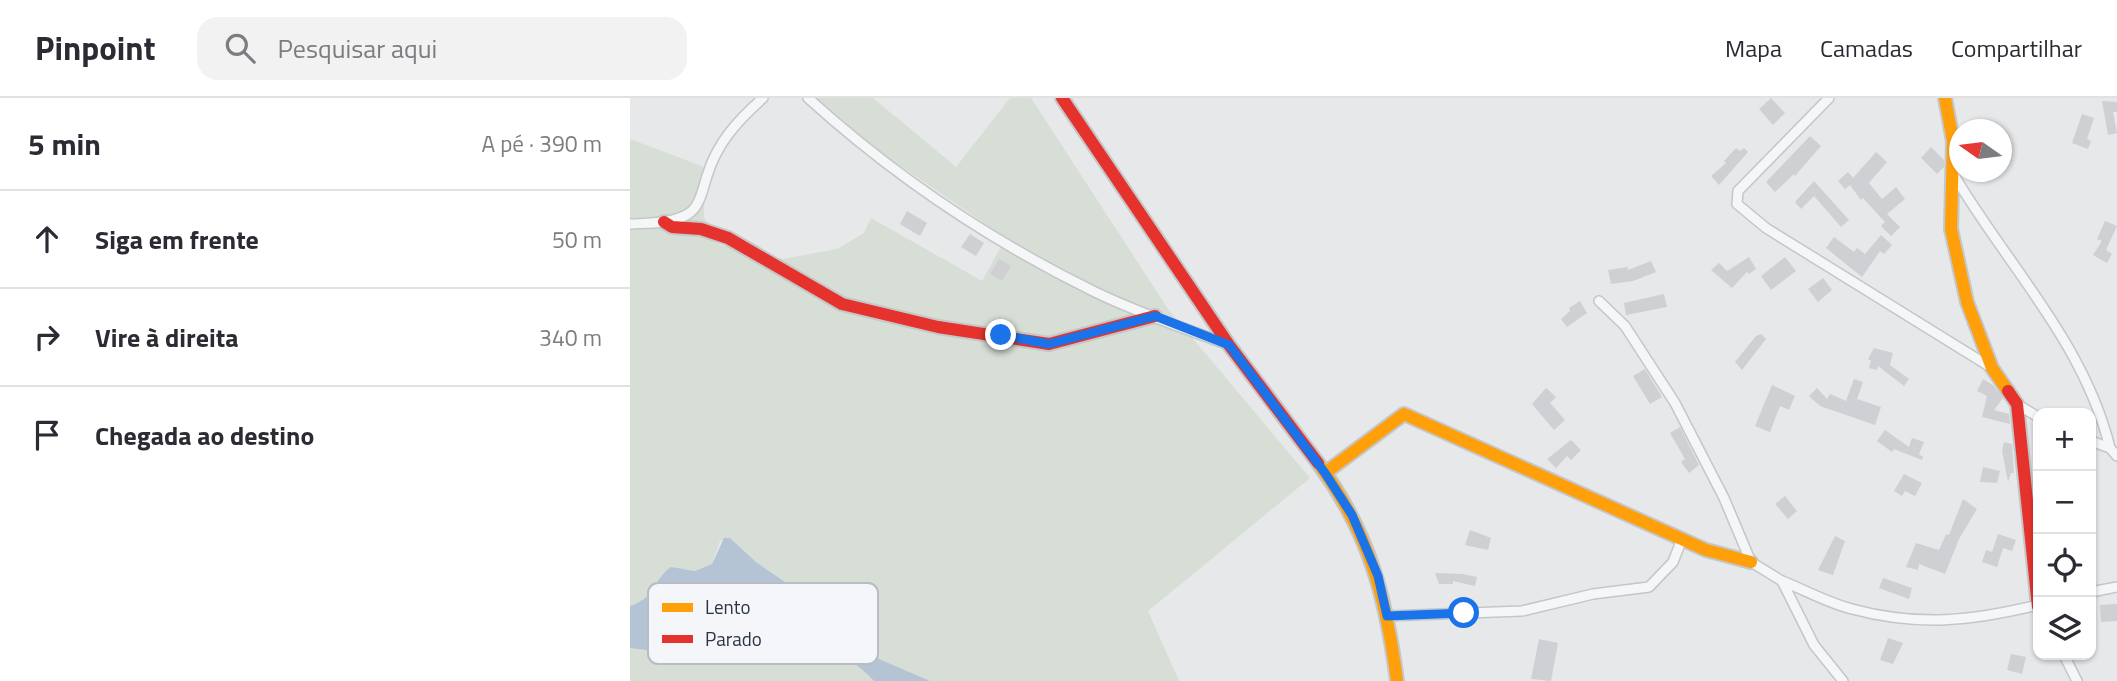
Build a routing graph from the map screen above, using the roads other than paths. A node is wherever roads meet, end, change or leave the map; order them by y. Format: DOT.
graph roads {
  1 [pos="763,98"];
  2 [pos="808,98"];
  3 [pos="1062,98"];
  4 [pos="1829,98"];
  5 [pos="1945,98"];
  6 [pos="1949,120"];
  7 [pos="1952,182"];
  8 [pos="1958,182"];
  9 [pos="664,222"];
  10 [pos="630,224"];
  11 [pos="1600,300"];
  12 [pos="1155,316"];
  13 [pos="1229,345"];
  14 [pos="1992,368"];
  15 [pos="2017,404"];
  16 [pos="2033,414"];
  17 [pos="2096,443"];
  18 [pos="2110,448"];
  19 [pos="2117,456"];
  20 [pos="1325,473"];
  21 [pos="1682,539"];
  22 [pos="1751,562"];
  23 [pos="1782,581"];
  24 [pos="2117,587"];
  25 [pos="2096,591"];
  26 [pos="2037,597"];
  27 [pos="2033,607"];
  28 [pos="1387,616"];
  29 [pos="2066,660"];
  30 [pos="1397,681"];
  31 [pos="1843,681"];
  32 [pos="2077,681"];
  1 -- 9 [label="street"];
  2 -- 12 [label="street"];
  3 -- 13 [label="street"];
  4 -- 14 [label="street"];
  5 -- 6 [label="street"];
  7 -- 14 [label="street"];
  8 -- 18 [label="street"];
  9 -- 10 [label="street"];
  9 -- 12 [label="street"];
  11 -- 22 [label="street"];
  12 -- 13 [label="street"];
  13 -- 20 [label="street"];
  14 -- 15 [label="street"];
  15 -- 16 [label="street"];
  15 -- 26 [label="street"];
  17 -- 18 [label="street"];
  18 -- 19 [label="street"];
  20 -- 21 [label="street"];
  20 -- 28 [label="street"];
  21 -- 22 [label="street"];
  21 -- 28 [label="street"];
  22 -- 23 [label="street"];
  23 -- 27 [label="street"];
  23 -- 31 [label="street"];
  24 -- 25 [label="street"];
  28 -- 30 [label="street"];
  29 -- 32 [label="street"];
}
